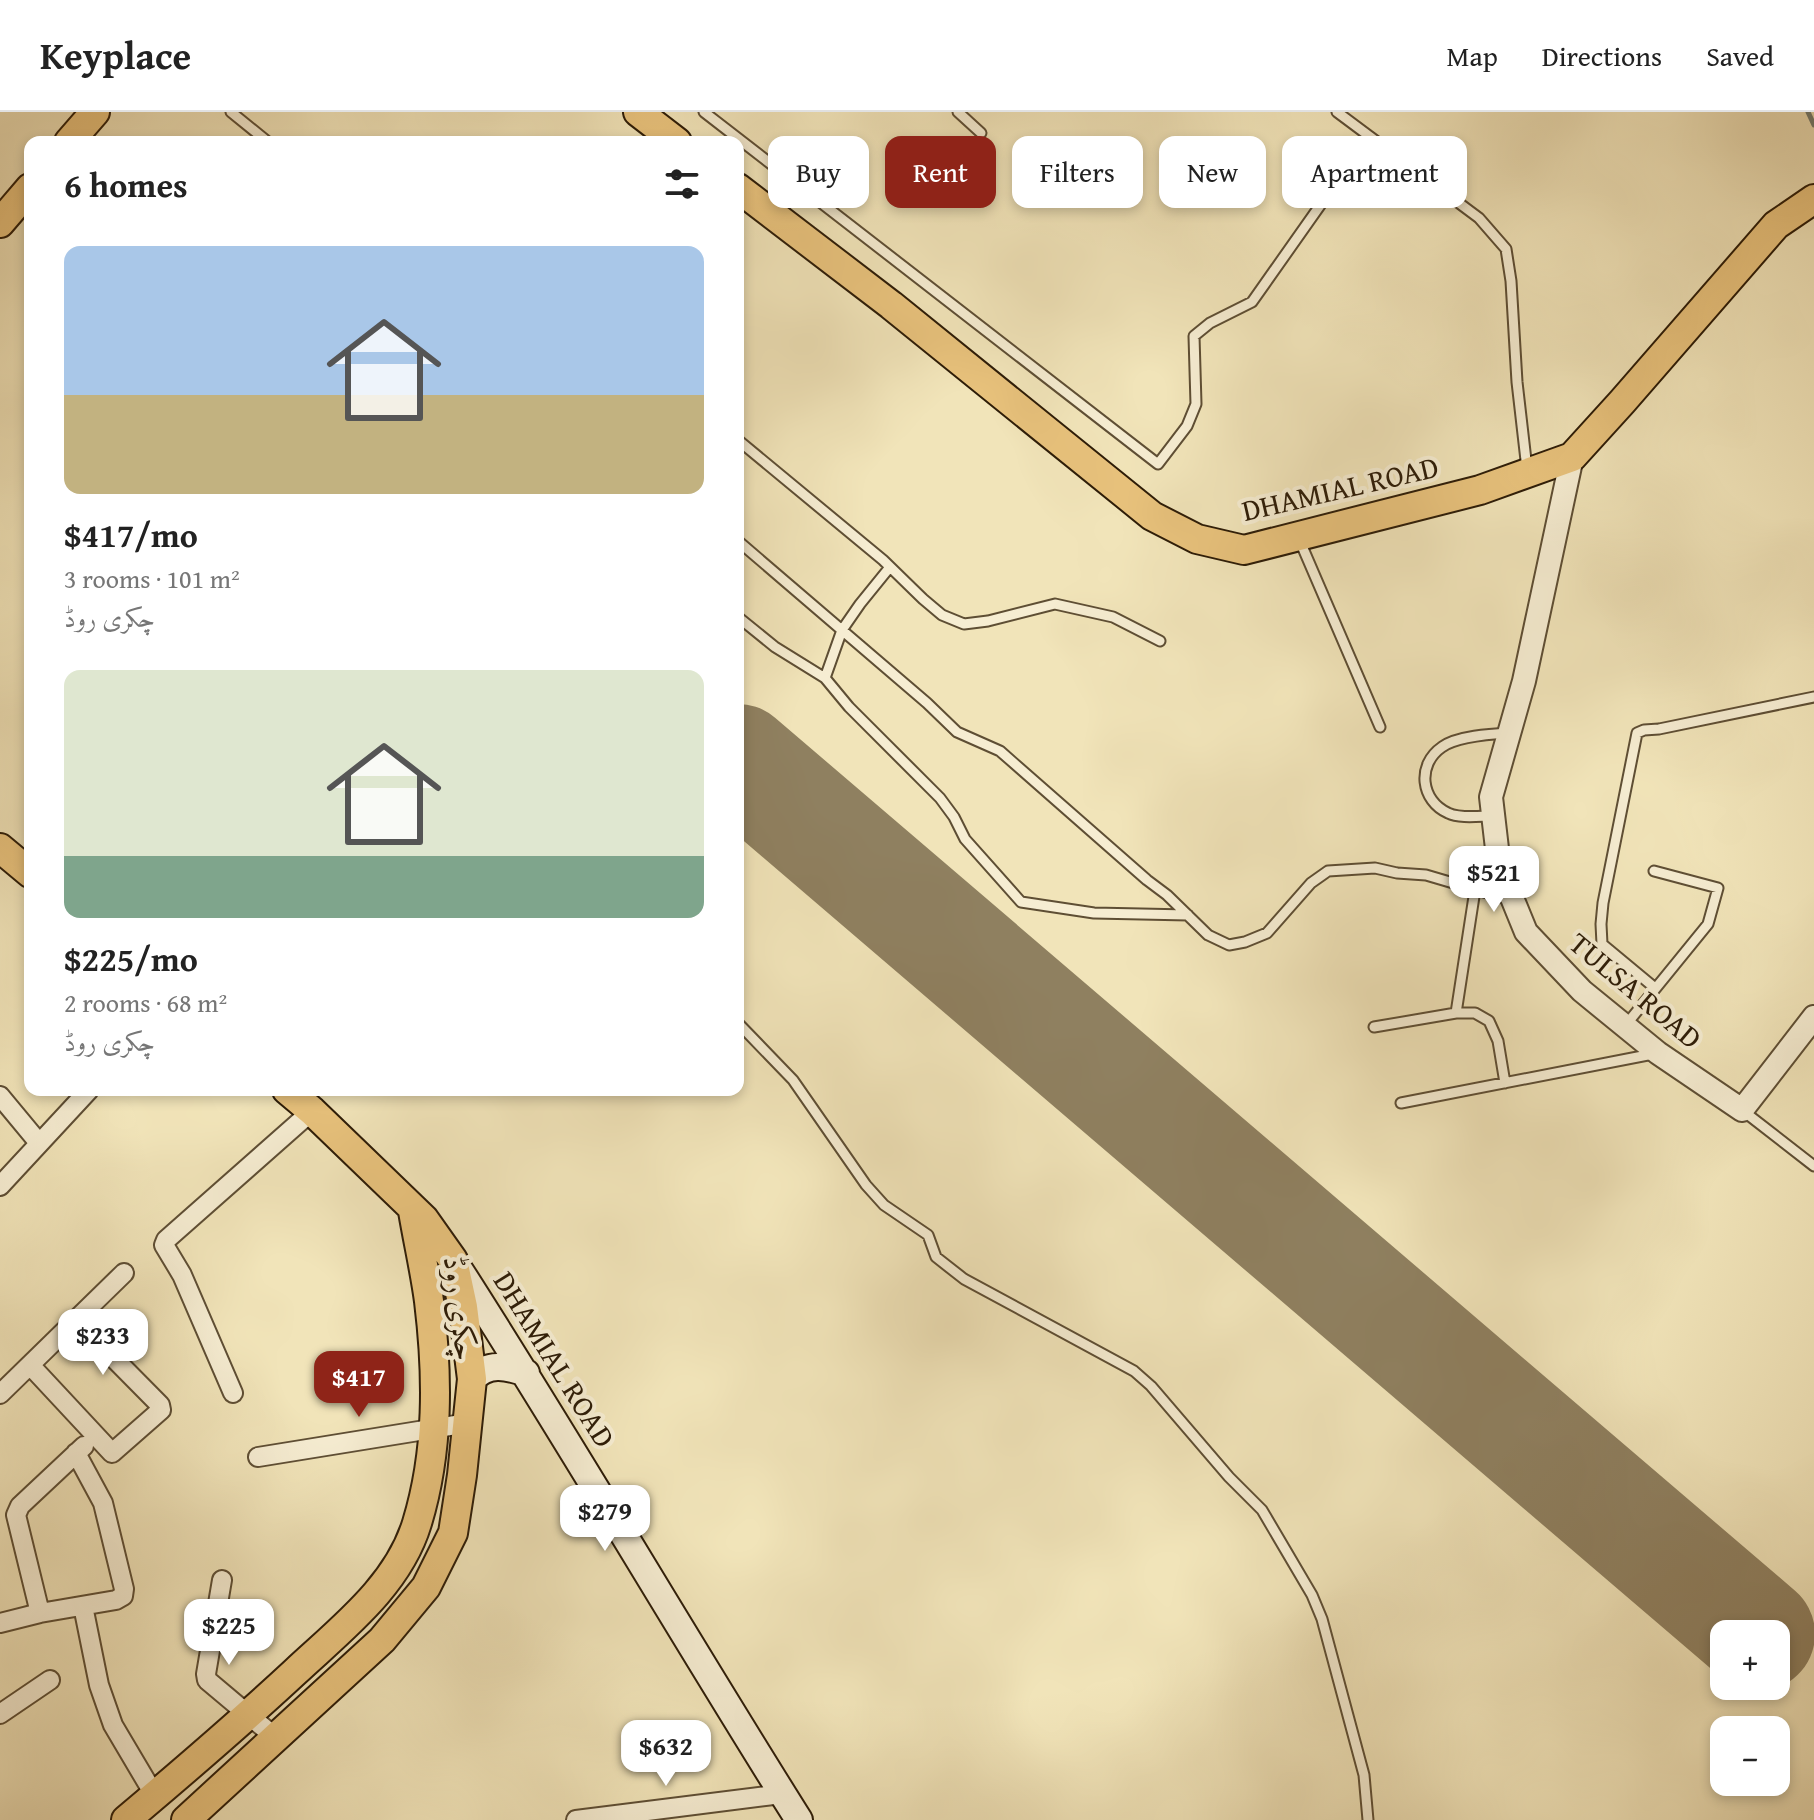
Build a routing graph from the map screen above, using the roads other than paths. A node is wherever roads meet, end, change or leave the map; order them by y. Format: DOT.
graph roads {
  1 [pos="95,112"];
  2 [pos="231,112"];
  3 [pos="638,112"];
  4 [pos="704,112"];
  5 [pos="958,112"];
  6 [pos="1337,112"];
  7 [pos="981,133"];
  8 [pos="74,136"];
  9 [pos="261,136"];
  10 [pos="669,136"];
  11 [pos="735,136"];
  12 [pos="1369,136"];
  13 [pos="744,143"];
  14 [pos="744,193"];
  15 [pos="24,195"];
  16 [pos="1814,199"];
  17 [pos="1318,208"];
  18 [pos="1466,208"];
  19 [pos="0,223"];
  20 [pos="744,445"];
  21 [pos="1572,457"];
  22 [pos="1528,473"];
  23 [pos="1298,536"];
  24 [pos="744,546"];
  25 [pos="890,567"];
  26 [pos="744,622"];
  27 [pos="842,630"];
  28 [pos="1160,641"];
  29 [pos="825,678"];
  30 [pos="1814,697"];
  31 [pos="1380,727"];
  32 [pos="1509,733"];
  33 [pos="1493,816"];
  34 [pos="0,848"];
  35 [pos="24,868"];
  36 [pos="1654,871"];
  37 [pos="1475,890"];
  38 [pos="1513,901"];
  39 [pos="1188,915"];
  40 [pos="1655,988"];
  41 [pos="1456,1013"];
  42 [pos="1814,1017"];
  43 [pos="1625,1026"];
  44 [pos="1374,1027"];
  45 [pos="744,1029"];
  46 [pos="1658,1053"];
  47 [pos="1505,1083"];
  48 [pos="0,1096"];
  49 [pos="83,1096"];
  50 [pos="294,1096"];
  51 [pos="1401,1103"];
  52 [pos="1742,1110"];
  53 [pos="312,1111"];
  54 [pos="39,1143"];
  55 [pos="1814,1166"];
  56 [pos="0,1186"];
  57 [pos="413,1209"];
  58 [pos="453,1260"];
  59 [pos="124,1273"];
  60 [pos="76,1320"];
  61 [pos="30,1365"];
  62 [pos="526,1373"];
  63 [pos="472,1379"];
  64 [pos="233,1393"];
  65 [pos="0,1394"];
  66 [pos="468,1423"];
  67 [pos="435,1428"];
  68 [pos="95,1435"];
  69 [pos="76,1453"];
  70 [pos="258,1457"];
  71 [pos="222,1580"];
  72 [pos="83,1606"];
  73 [pos="40,1613"];
  74 [pos="0,1623"];
  75 [pos="50,1680"];
  76 [pos="0,1714"];
  77 [pos="248,1715"];
  78 [pos="276,1738"];
  79 [pos="782,1794"];
  80 [pos="155,1796"];
  81 [pos="690,1813"];
  82 [pos="126,1820"];
  83 [pos="186,1820"];
  84 [pos="576,1820"];
  85 [pos="799,1820"];
  86 [pos="1368,1820"];
  1 -- 8 [label="main road"];
  2 -- 9 [label="lane"];
  3 -- 10 [label="main road"];
  4 -- 11 [label="lane"];
  5 -- 7 [label="lane"];
  6 -- 12 [label="lane"];
  13 -- 17 [label="lane"];
  14 -- 23 [label="main road, DHAMIAL ROAD"];
  15 -- 19 [label="main road"];
  16 -- 21 [label="main road, DHAMIAL ROAD"];
  18 -- 22 [label="lane"];
  20 -- 25 [label="lane"];
  21 -- 22 [label="main road, DHAMIAL ROAD"];
  21 -- 32 [label="street, TULSA ROAD"];
  22 -- 23 [label="main road, DHAMIAL ROAD"];
  23 -- 31 [label="lane"];
  24 -- 27 [label="lane"];
  25 -- 27 [label="lane"];
  25 -- 28 [label="lane"];
  26 -- 29 [label="lane"];
  27 -- 29 [label="lane"];
  27 -- 39 [label="lane"];
  29 -- 39 [label="lane"];
  30 -- 40 [label="lane"];
  32 -- 33 [label="street, TULSA ROAD"];
  32 -- 33 [label="lane"];
  33 -- 38 [label="street, TULSA ROAD"];
  34 -- 35 [label="main road"];
  36 -- 40 [label="lane"];
  37 -- 38 [label="lane"];
  37 -- 39 [label="lane"];
  37 -- 41 [label="lane"];
  38 -- 43 [label="street, TULSA ROAD"];
  40 -- 43 [label="lane"];
  41 -- 44 [label="lane"];
  41 -- 47 [label="lane"];
  42 -- 52 [label="street"];
  43 -- 46 [label="street, TULSA ROAD"];
  45 -- 86 [label="lane"];
  46 -- 47 [label="lane"];
  46 -- 52 [label="street, TULSA ROAD"];
  47 -- 51 [label="lane"];
  48 -- 54 [label="street"];
  49 -- 54 [label="street"];
  50 -- 53 [label="main road, DHAMIAL ROAD"];
  52 -- 55 [label="lane"];
  53 -- 57 [label="main road, DHAMIAL ROAD"];
  53 -- 64 [label="street"];
  54 -- 56 [label="street"];
  57 -- 58 [label="main road, DHAMIAL ROAD"];
  57 -- 67 [label="main road, چکری روڈ"];
  58 -- 62 [label="main road, DHAMIAL ROAD"];
  58 -- 63 [label="main road, چکری روڈ"];
  59 -- 60 [label="street"];
  60 -- 61 [label="street"];
  60 -- 68 [label="street"];
  61 -- 65 [label="street"];
  61 -- 68 [label="street"];
  62 -- 63 [label="main road"];
  62 -- 79 [label="main road, DHAMIAL ROAD"];
  63 -- 66 [label="main road, چکری روڈ"];
  66 -- 67 [label="street"];
  66 -- 78 [label="main road, چکری روڈ"];
  67 -- 70 [label="street"];
  67 -- 77 [label="main road, چکری روڈ"];
  68 -- 69 [label="street"];
  69 -- 72 [label="street"];
  69 -- 73 [label="street"];
  71 -- 77 [label="street"];
  72 -- 73 [label="street"];
  72 -- 80 [label="street"];
  73 -- 74 [label="street"];
  75 -- 76 [label="street"];
  77 -- 78 [label="street"];
  77 -- 80 [label="main road, چکری روڈ"];
  78 -- 83 [label="main road, چکری روڈ"];
  79 -- 81 [label="street"];
  79 -- 85 [label="main road, DHAMIAL ROAD"];
  80 -- 82 [label="main road, چکری روڈ"];
  81 -- 84 [label="street"];
}
